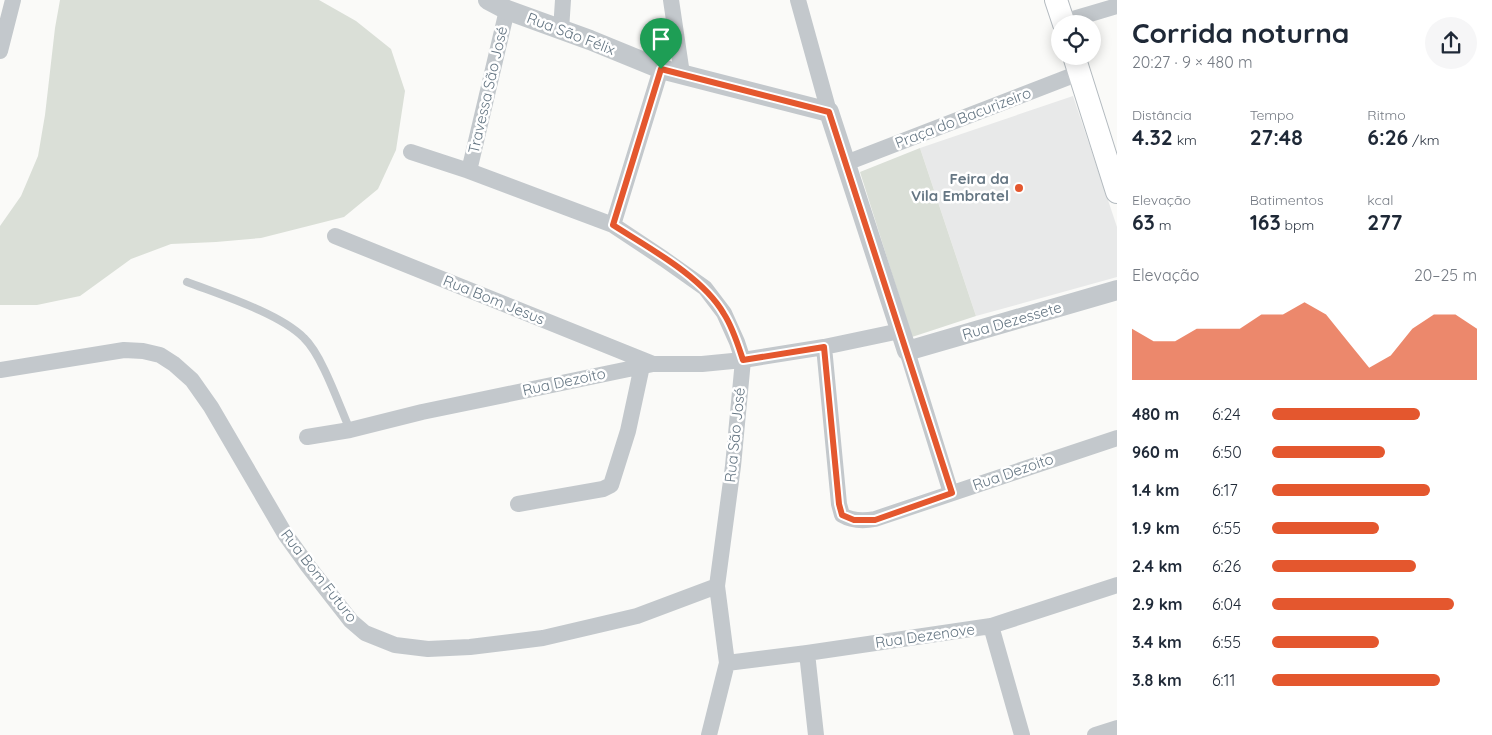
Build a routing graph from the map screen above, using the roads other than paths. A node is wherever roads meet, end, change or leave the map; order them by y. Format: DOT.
graph roads {
  1 [pos="13,0"];
  2 [pos="488,0"];
  3 [pos="562,0"];
  4 [pos="671,0"];
  5 [pos="798,0"];
  6 [pos="1056,0"];
  7 [pos="1117,6"];
  8 [pos="507,10"];
  9 [pos="1061,15"];
  10 [pos="1088,15"];
  11 [pos="3,25"];
  12 [pos="561,30"];
  13 [pos="0,51"];
  14 [pos="1077,65"];
  15 [pos="661,69"];
  16 [pos="682,74"];
  17 [pos="829,112"];
  18 [pos="411,152"];
  19 [pos="846,163"];
  20 [pos="1113,169"];
  21 [pos="469,171"];
  22 [pos="613,225"];
  23 [pos="335,236"];
  24 [pos="187,282"];
  25 [pos="1117,290"];
  26 [pos="900,331"];
  27 [pos="824,347"];
  28 [pos="907,352"];
  29 [pos="743,360"];
  30 [pos="648,365"];
  31 [pos="0,370"];
  32 [pos="350,430"];
  33 [pos="307,437"];
  34 [pos="1117,438"];
  35 [pos="952,493"];
  36 [pos="518,504"];
  37 [pos="1117,585"];
  38 [pos="717,586"];
  39 [pos="991,626"];
  40 [pos="807,653"];
  41 [pos="727,662"];
  42 [pos="1117,728"];
  43 [pos="709,735"];
  44 [pos="816,735"];
  45 [pos="1022,735"];
  46 [pos="1095,735"];
  1 -- 11 [label="street"];
  2 -- 8 [label="street, Rua São Félix"];
  3 -- 12 [label="street"];
  4 -- 16 [label="street"];
  5 -- 17 [label="street"];
  6 -- 9 [label="main road"];
  7 -- 10 [label="street"];
  8 -- 12 [label="street, Rua São Félix"];
  8 -- 21 [label="street, Travessa São José"];
  11 -- 13 [label="street"];
  12 -- 15 [label="street, Rua São Félix"];
  14 -- 19 [label="street, Praça do Bacurizeiro"];
  14 -- 20 [label="main road"];
  15 -- 16 [label="street, Rua São Félix"];
  15 -- 22 [label="street"];
  16 -- 17 [label="street, Rua São Félix"];
  17 -- 19 [label="street"];
  18 -- 21 [label="street, Rua São José"];
  19 -- 26 [label="street"];
  21 -- 22 [label="street, Rua São José"];
  22 -- 29 [label="street, Rua São José"];
  23 -- 30 [label="street, Rua Bom Jesus"];
  24 -- 32 [label="lane"];
  25 -- 28 [label="street, Rua Dezessete"];
  26 -- 27 [label="street, Rua Dezoito"];
  26 -- 28 [label="street"];
  27 -- 29 [label="street, Rua Dezoito"];
  27 -- 35 [label="street, Rua Dezoito"];
  28 -- 35 [label="street"];
  29 -- 30 [label="street, Rua Dezoito"];
  29 -- 38 [label="street, Rua São José"];
  30 -- 32 [label="street, Rua Dezoito"];
  30 -- 36 [label="street"];
  31 -- 38 [label="street, Rua Bom Futuro"];
  32 -- 33 [label="street, Rua Dezoito"];
  34 -- 35 [label="street, Rua Dezoito"];
  37 -- 39 [label="street, Rua Dezenove"];
  38 -- 41 [label="street, Rua São José"];
  39 -- 40 [label="street, Rua Dezenove"];
  39 -- 45 [label="street"];
  40 -- 41 [label="street, Rua Dezenove"];
  40 -- 44 [label="street"];
  41 -- 43 [label="street, Rua São José"];
  42 -- 46 [label="street"];
}
